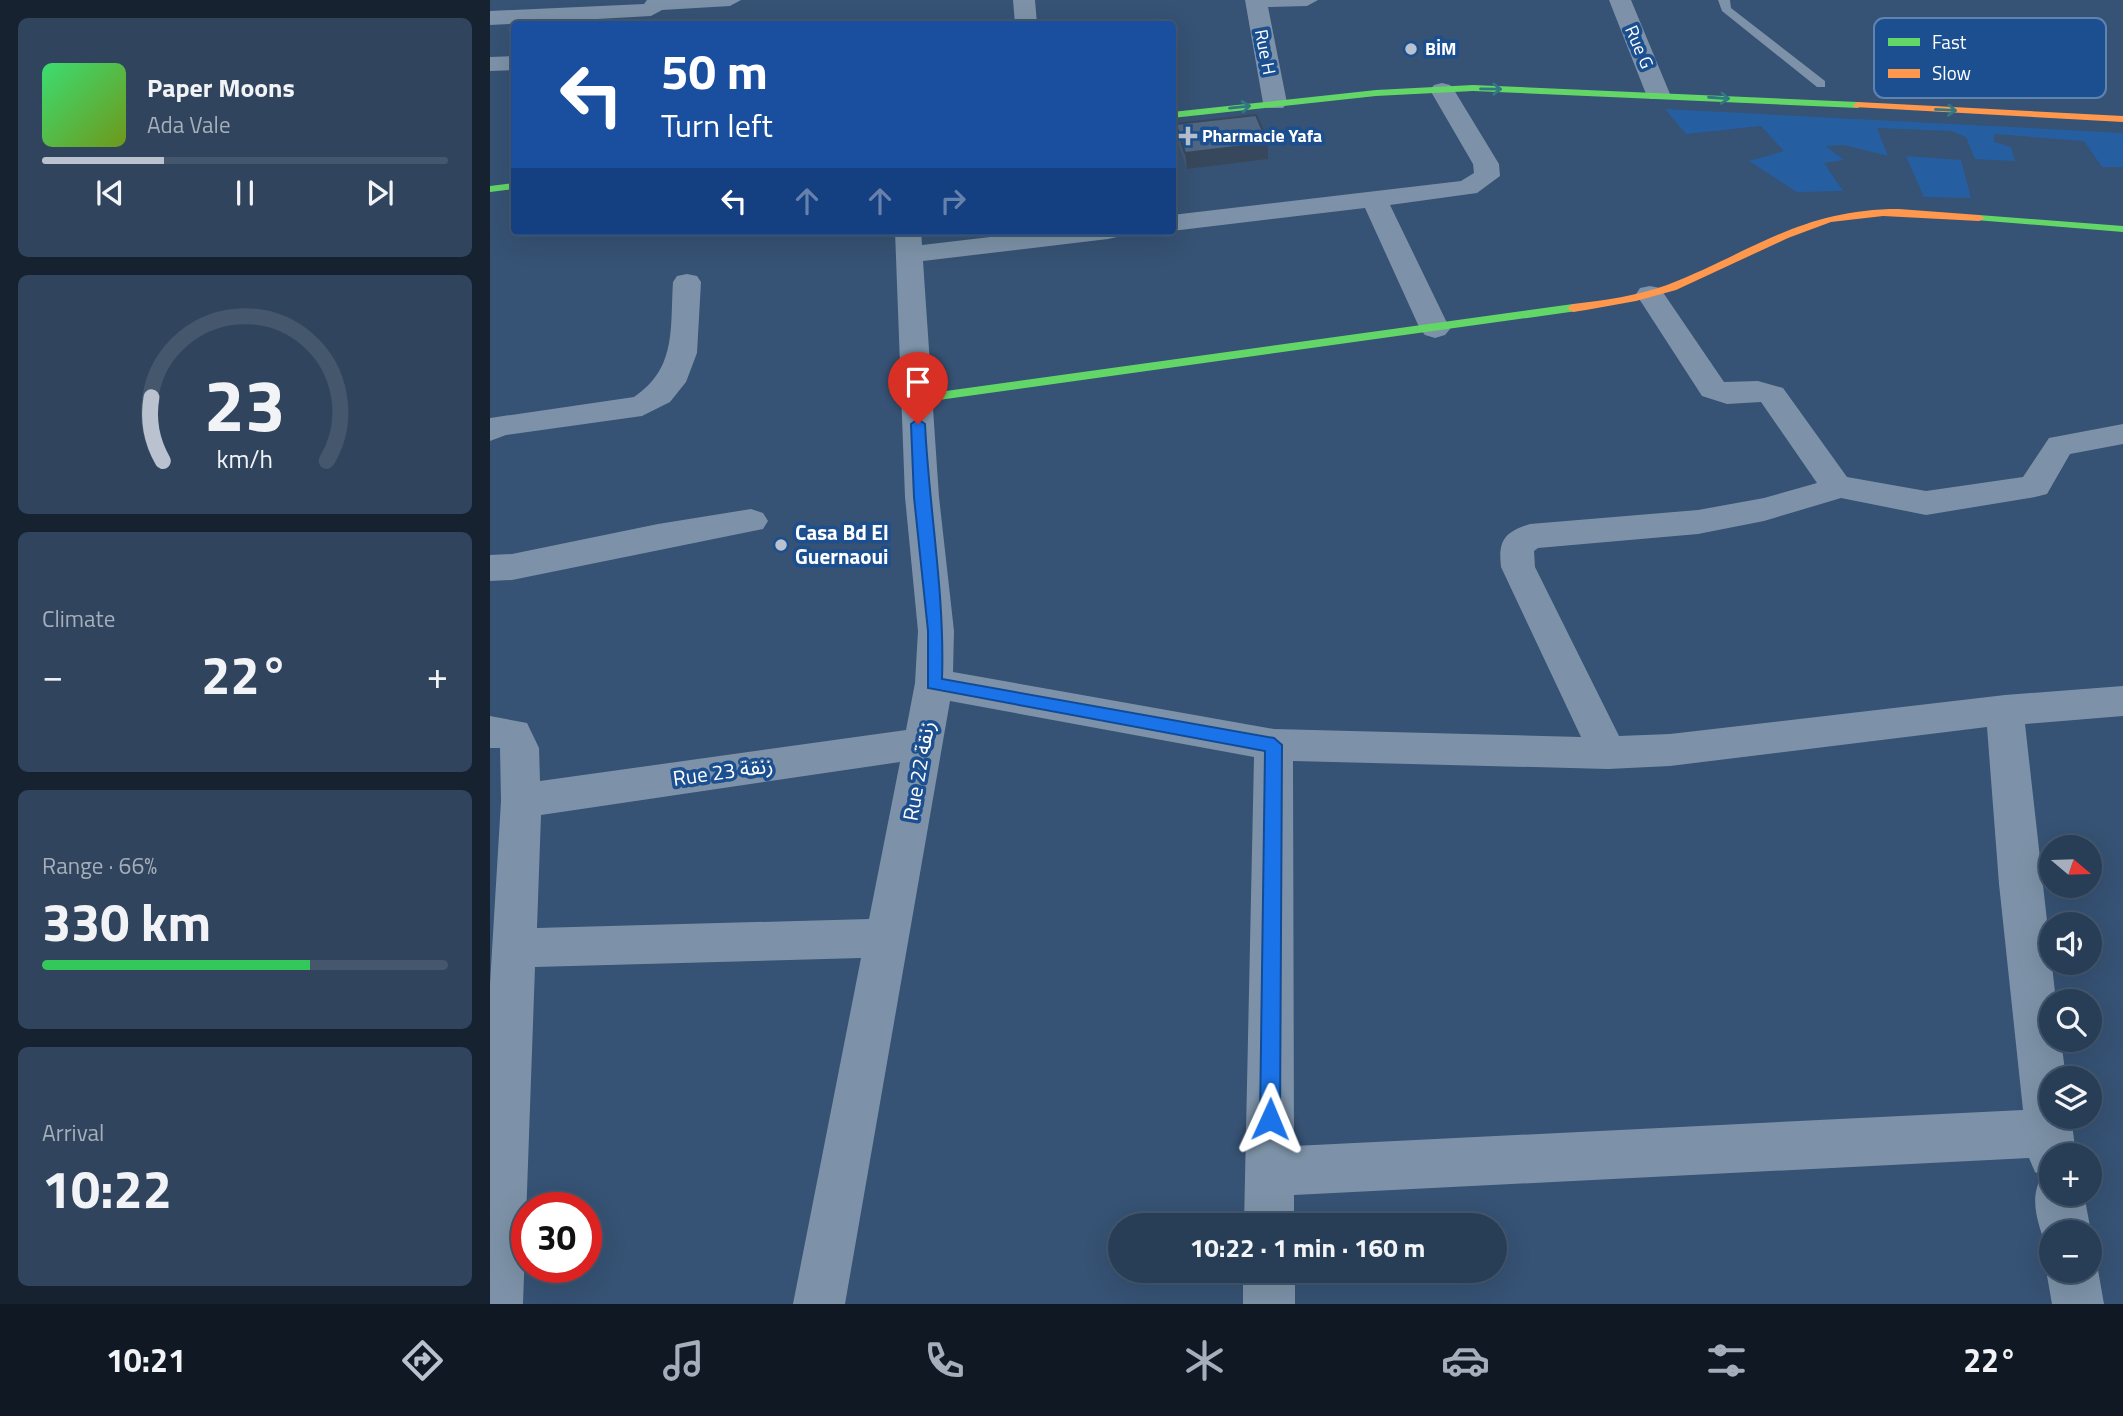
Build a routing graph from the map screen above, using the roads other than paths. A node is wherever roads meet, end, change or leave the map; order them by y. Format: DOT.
graph roads {
  1 [pos="730,0"];
  2 [pos="1024,0"];
  3 [pos="1307,0"];
  4 [pos="1620,0"];
  5 [pos="1724,0"];
  6 [pos="1256,1"];
  7 [pos="651,9"];
  8 [pos="490,18"];
  9 [pos="1026,21"];
  10 [pos="511,63"];
  11 [pos="490,64"];
  12 [pos="1627,74"];
  13 [pos="1658,82"];
  14 [pos="1796,83"];
  15 [pos="1828,85"];
  16 [pos="1272,89"];
  17 [pos="1442,90"];
  18 [pos="1176,114"];
  19 [pos="2123,119"];
  20 [pos="511,186"];
  21 [pos="490,188"];
  22 [pos="1374,200"];
  23 [pos="1176,223"];
  24 [pos="2123,229"];
  25 [pos="1041,235"];
  26 [pos="908,243"];
  27 [pos="687,282"];
  28 [pos="1650,294"];
  29 [pos="1435,328"];
  30 [pos="917,399"];
  31 [pos="490,430"];
  32 [pos="2123,435"];
  33 [pos="1835,486"];
  34 [pos="751,522"];
  35 [pos="490,568"];
  36 [pos="934,683"];
  37 [pos="2123,701"];
  38 [pos="2005,710"];
  39 [pos="490,732"];
  40 [pos="925,743"];
  41 [pos="1274,745"];
  42 [pos="1608,753"];
  43 [pos="521,801"];
  44 [pos="888,937"];
  45 [pos="516,948"];
  46 [pos="2050,1143"];
  47 [pos="2039,1144"];
  48 [pos="1269,1172"];
  49 [pos="1269,1213"];
  50 [pos="1269,1283"];
  51 [pos="2074,1283"];
  52 [pos="497,1304"];
  53 [pos="819,1304"];
  54 [pos="1269,1304"];
  55 [pos="2078,1304"];
  1 -- 7 [label="street"];
  2 -- 9 [label="street"];
  3 -- 6 [label="street"];
  4 -- 13 [label="street, Rue G"];
  5 -- 15 [label="lane"];
  6 -- 16 [label="street, Rue H"];
  7 -- 8 [label="street"];
  10 -- 11 [label="street"];
  12 -- 13 [label="street"];
  17 -- 13 [label="street, one-way"];
  13 -- 19 [label="street, one-way"];
  14 -- 15 [label="street"];
  16 -- 17 [label="street"];
  18 -- 16 [label="street, one-way"];
  17 -- 22 [label="street"];
  20 -- 21 [label="street"];
  22 -- 23 [label="street"];
  22 -- 29 [label="street"];
  24 -- 28 [label="street"];
  25 -- 26 [label="street"];
  26 -- 30 [label="street, Rue 22 زنقة"];
  27 -- 31 [label="street"];
  28 -- 29 [label="street"];
  28 -- 33 [label="street"];
  29 -- 30 [label="street"];
  30 -- 36 [label="street, Rue 22 زنقة"];
  32 -- 33 [label="street"];
  33 -- 42 [label="street"];
  34 -- 35 [label="street"];
  36 -- 40 [label="street, Rue 22 زنقة"];
  36 -- 41 [label="street"];
  37 -- 38 [label="street"];
  38 -- 42 [label="street"];
  38 -- 46 [label="street"];
  39 -- 43 [label="street"];
  40 -- 43 [label="street, Rue 23 زنقة"];
  40 -- 44 [label="street, Rue 22 زنقة"];
  41 -- 42 [label="street"];
  41 -- 48 [label="street"];
  43 -- 45 [label="street"];
  44 -- 45 [label="street"];
  44 -- 53 [label="street, Rue 22 زنقة"];
  45 -- 52 [label="street"];
  47 -- 48 [label="street"];
  48 -- 49 [label="street"];
  50 -- 54 [label="street"];
  51 -- 55 [label="street"];
}
